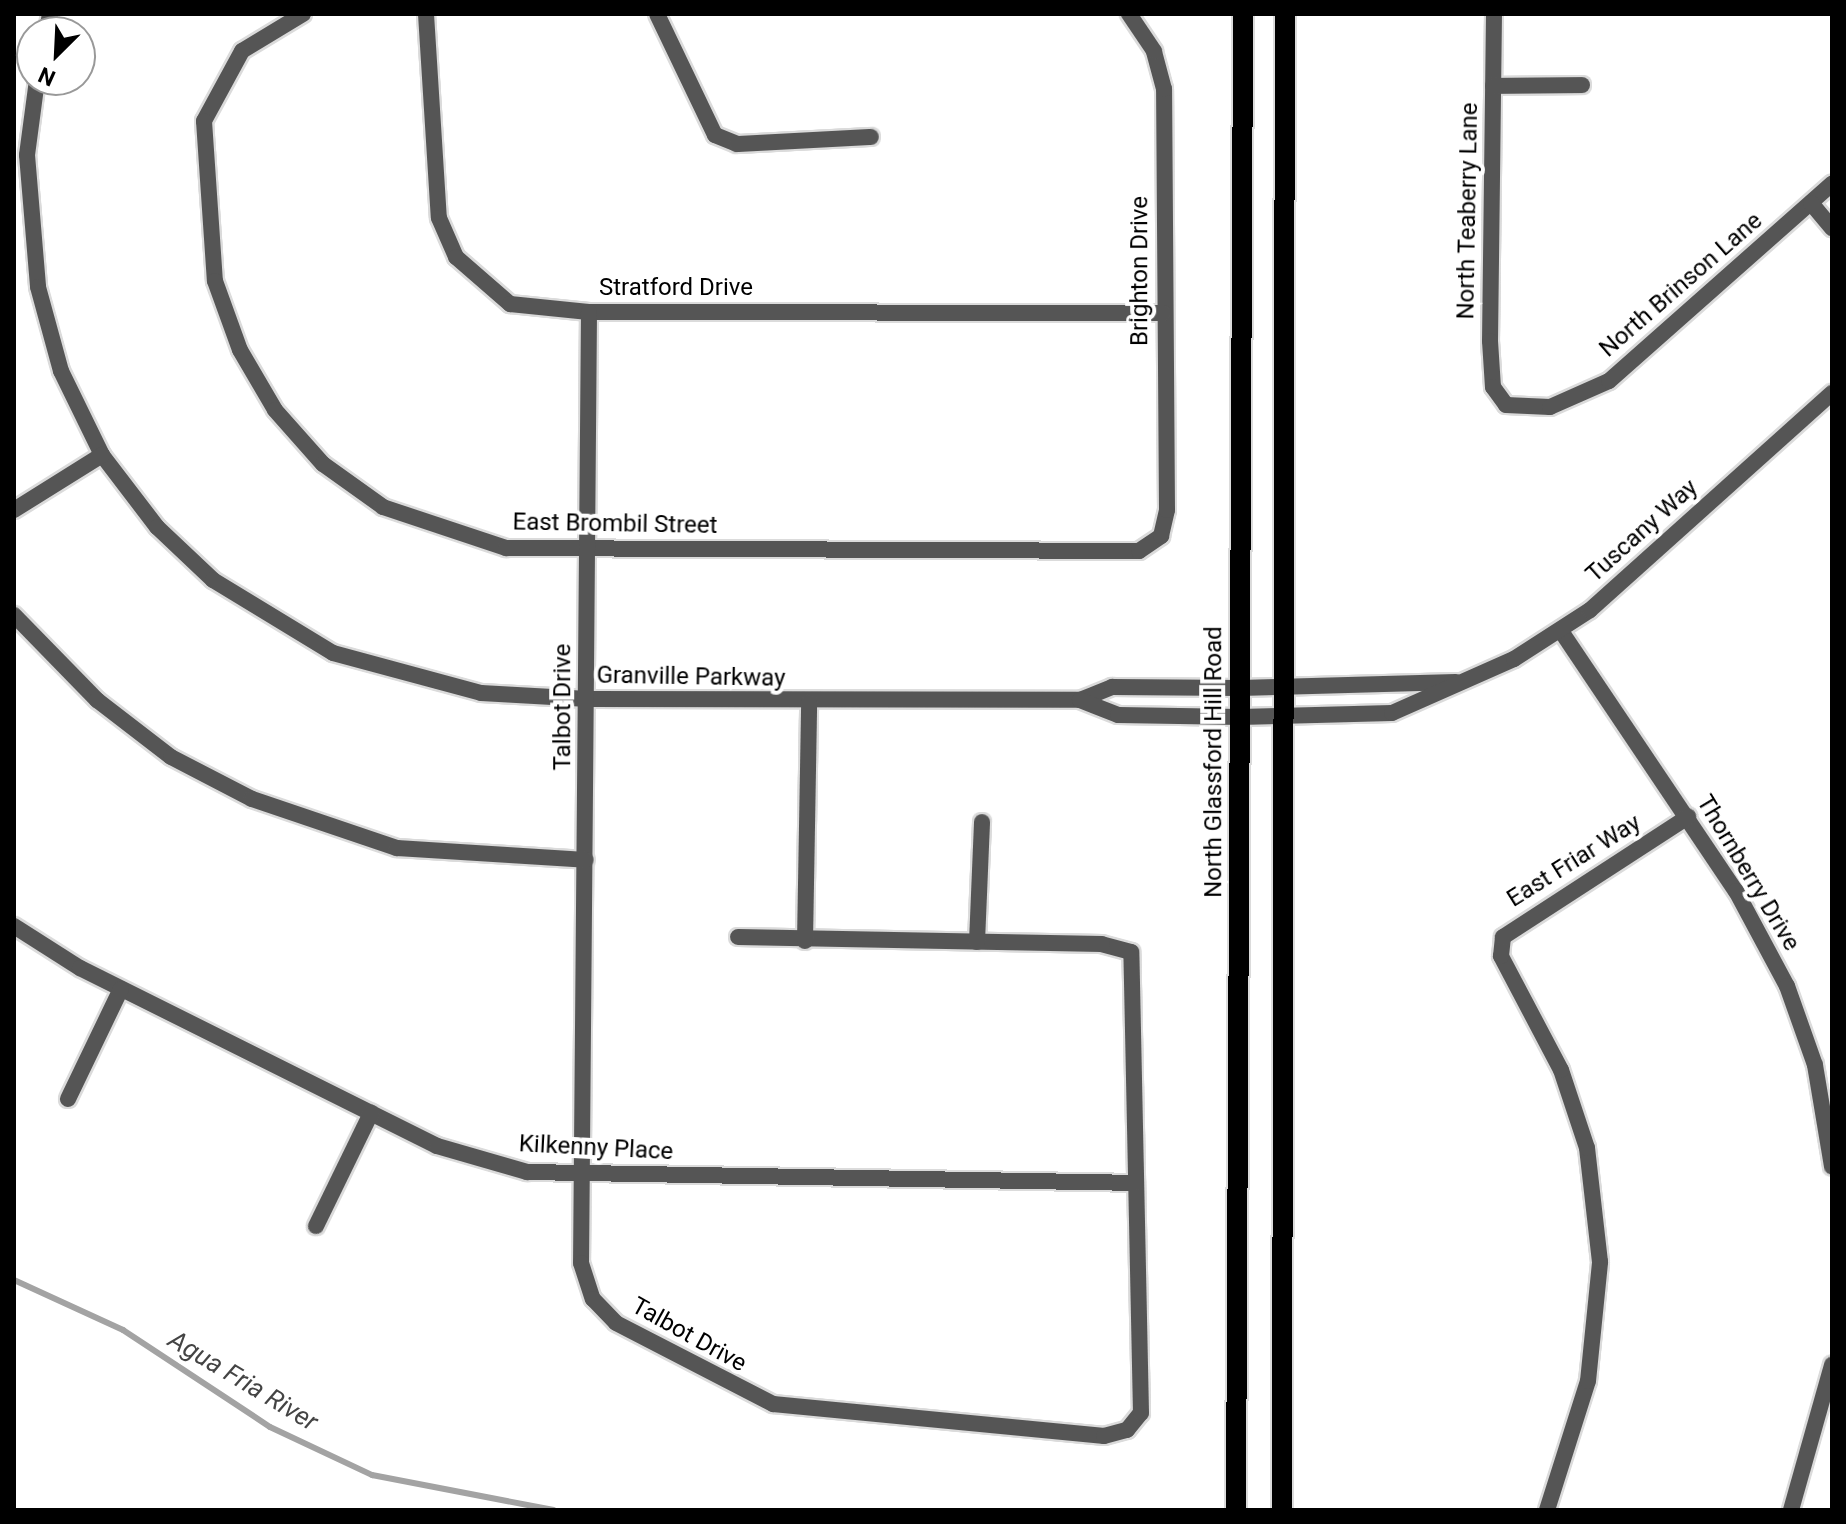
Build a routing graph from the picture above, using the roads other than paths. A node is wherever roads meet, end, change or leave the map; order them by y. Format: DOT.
graph roads {
  1 [pos="303,14"];
  2 [pos="426,14"];
  3 [pos="657,14"];
  4 [pos="1129,14"];
  5 [pos="1243,14"];
  6 [pos="1285,14"];
  7 [pos="1494,14"];
  8 [pos="1582,85"];
  9 [pos="1493,86"];
  10 [pos="35,96"];
  11 [pos="871,137"];
  12 [pos="1832,184"];
  13 [pos="1811,203"];
  14 [pos="1832,228"];
  15 [pos="589,312"];
  16 [pos="1163,313"];
  17 [pos="1832,393"];
  18 [pos="1506,405"];
  19 [pos="102,455"];
  20 [pos="14,510"];
  21 [pos="1161,536"];
  22 [pos="588,548"];
  23 [pos="14,615"];
  24 [pos="1561,631"];
  25 [pos="1465,679"];
  26 [pos="1240,688"];
  27 [pos="1283,688"];
  28 [pos="588,699"];
  29 [pos="1080,700"];
  30 [pos="809,702"];
  31 [pos="1240,717"];
  32 [pos="1283,718"];
  33 [pos="1688,817"];
  34 [pos="982,822"];
  35 [pos="586,860"];
  36 [pos="14,926"];
  37 [pos="738,937"];
  38 [pos="805,941"];
  39 [pos="977,942"];
  40 [pos="121,989"];
  41 [pos="68,1099"];
  42 [pos="371,1113"];
  43 [pos="1832,1167"];
  44 [pos="582,1175"];
  45 [pos="1136,1183"];
  46 [pos="316,1226"];
  47 [pos="1832,1365"];
  48 [pos="1236,1510"];
  49 [pos="1282,1510"];
  50 [pos="1547,1510"];
  51 [pos="1791,1510"];
  1 -- 22 [label="street, East Brombil Street"];
  2 -- 15 [label="street, Stratford Drive"];
  3 -- 11 [label="street"];
  4 -- 16 [label="street, Brighton Drive"];
  5 -- 26 [label="main road, North Glassford Hill Road"];
  6 -- 27 [label="main road"];
  7 -- 9 [label="street, North Teaberry Lane"];
  8 -- 9 [label="street"];
  9 -- 18 [label="street, North Teaberry Lane"];
  10 -- 19 [label="street, Granville Parkway"];
  12 -- 13 [label="street, North Brinson Lane"];
  13 -- 14 [label="street"];
  13 -- 18 [label="street, North Brinson Lane"];
  15 -- 16 [label="street, Stratford Drive"];
  15 -- 22 [label="street, Talbot Drive"];
  16 -- 21 [label="street, Brighton Drive"];
  17 -- 24 [label="street, Tuscany Way"];
  19 -- 20 [label="street"];
  19 -- 28 [label="street, Granville Parkway"];
  21 -- 22 [label="street, East Brombil Street"];
  22 -- 28 [label="street, Talbot Drive"];
  23 -- 35 [label="street"];
  24 -- 25 [label="street, Tuscany Way"];
  24 -- 33 [label="street, Thornberry Drive"];
  25 -- 27 [label="street, Tuscany Way"];
  25 -- 32 [label="street, Tuscany Way"];
  26 -- 27 [label="street, Tuscany Way"];
  26 -- 29 [label="street, Granville Parkway"];
  26 -- 31 [label="main road, North Glassford Hill Road"];
  27 -- 32 [label="main road"];
  28 -- 30 [label="street, Granville Parkway"];
  28 -- 35 [label="street, Talbot Drive"];
  29 -- 30 [label="street, Granville Parkway"];
  29 -- 31 [label="street, Granville Parkway"];
  30 -- 38 [label="street"];
  31 -- 32 [label="street, Tuscany Way"];
  31 -- 48 [label="main road, North Glassford Hill Road"];
  32 -- 49 [label="main road"];
  33 -- 43 [label="street, Thornberry Drive"];
  33 -- 50 [label="street, East Friar Way"];
  34 -- 39 [label="street"];
  35 -- 44 [label="street, Talbot Drive"];
  36 -- 40 [label="street, Kilkenny Place"];
  37 -- 38 [label="street"];
  38 -- 39 [label="street"];
  39 -- 45 [label="street, Talbot Drive"];
  40 -- 41 [label="street"];
  40 -- 42 [label="street, Kilkenny Place"];
  42 -- 44 [label="street, Kilkenny Place"];
  42 -- 46 [label="street"];
  44 -- 45 [label="street, Kilkenny Place"];
  44 -- 45 [label="street, Talbot Drive"];
  47 -- 51 [label="street"];
}
